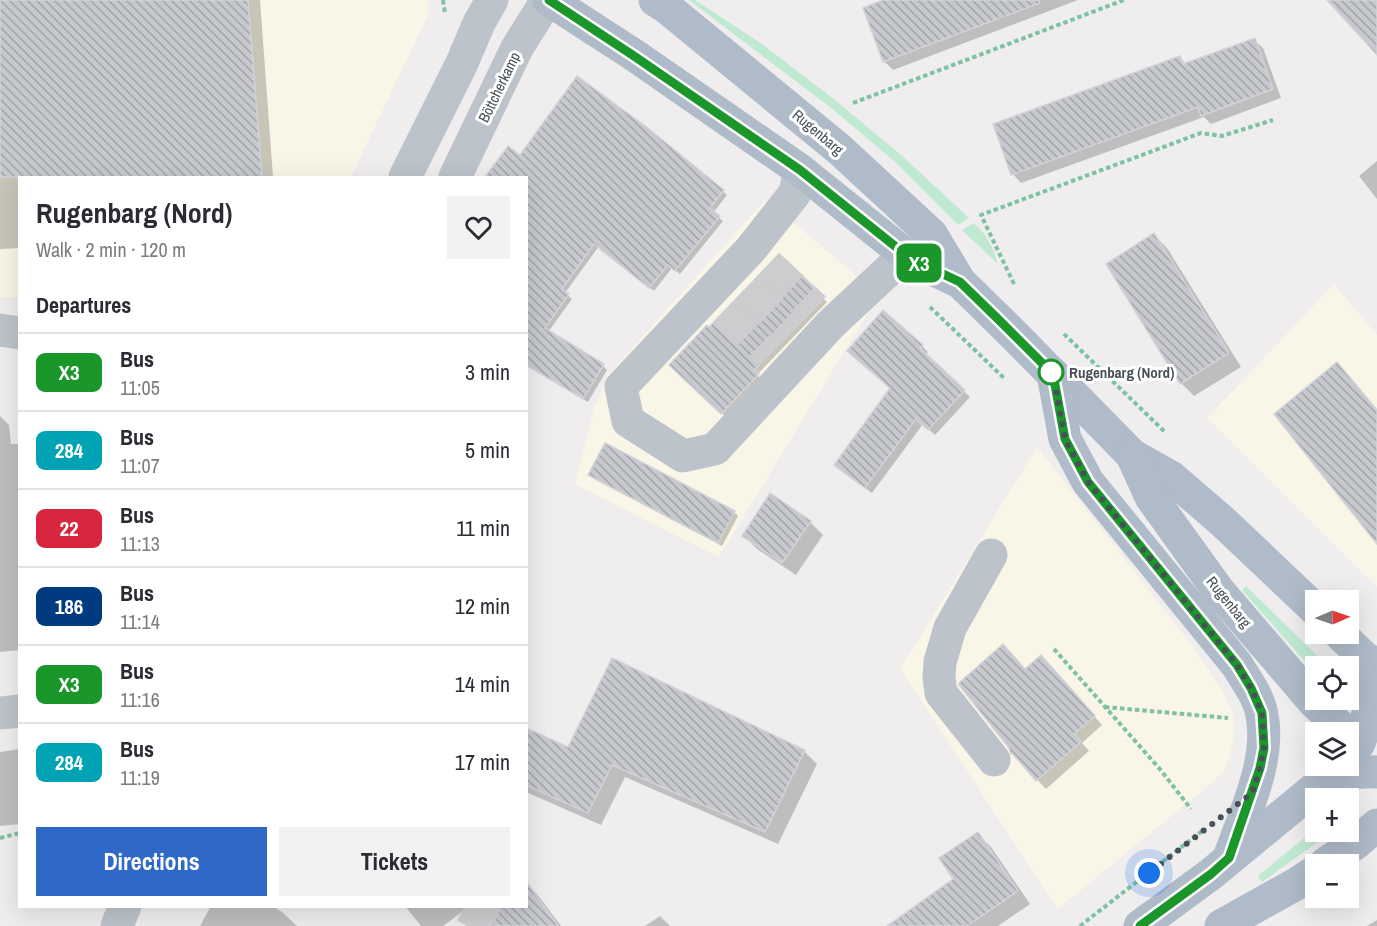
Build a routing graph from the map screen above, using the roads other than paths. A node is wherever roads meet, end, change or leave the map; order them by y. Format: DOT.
graph roads {
  1 [pos="492,0"];
  2 [pos="548,0"];
  3 [pos="656,0"];
  4 [pos="800,170"];
  5 [pos="406,176"];
  6 [pos="455,176"];
  7 [pos="901,264"];
  8 [pos="960,282"];
  9 [pos="0,330"];
  10 [pos="18,333"];
  11 [pos="1053,374"];
  12 [pos="1132,456"];
  13 [pos="991,555"];
  14 [pos="1305,600"];
  15 [pos="1350,644"];
  16 [pos="1372,665"];
  17 [pos="18,711"];
  18 [pos="0,713"];
  19 [pos="1330,722"];
  20 [pos="1359,737"];
  21 [pos="994,760"];
  22 [pos="1359,772"];
  23 [pos="1377,772"];
  24 [pos="1322,776"];
  25 [pos="1377,825"];
  26 [pos="1340,854"];
  27 [pos="1229,858"];
  28 [pos="1305,878"];
  29 [pos="124,908"];
  30 [pos="117,926"];
  31 [pos="1140,926"];
  32 [pos="1221,926"];
  1 -- 5 [label="street"];
  2 -- 4 [label="main road, Rugenbarg"];
  2 -- 6 [label="street, Böttcherkamp"];
  3 -- 8 [label="main road, Rugenbarg"];
  4 -- 7 [label="main road, Rugenbarg"];
  4 -- 7 [label="street"];
  7 -- 8 [label="main road, Rugenbarg"];
  8 -- 11 [label="main road, Rugenbarg"];
  9 -- 10 [label="street"];
  11 -- 12 [label="main road, Rugenbarg"];
  11 -- 27 [label="main road"];
  12 -- 14 [label="main road, Rugenbarg"];
  12 -- 19 [label="main road, Rugenbarg"];
  13 -- 21 [label="street"];
  15 -- 16 [label="main road"];
  16 -- 20 [label="main road"];
  17 -- 18 [label="street"];
  22 -- 23 [label="main road"];
  24 -- 27 [label="main road"];
  25 -- 26 [label="main road"];
  27 -- 31 [label="main road"];
  28 -- 32 [label="main road"];
  29 -- 30 [label="street"];
}
